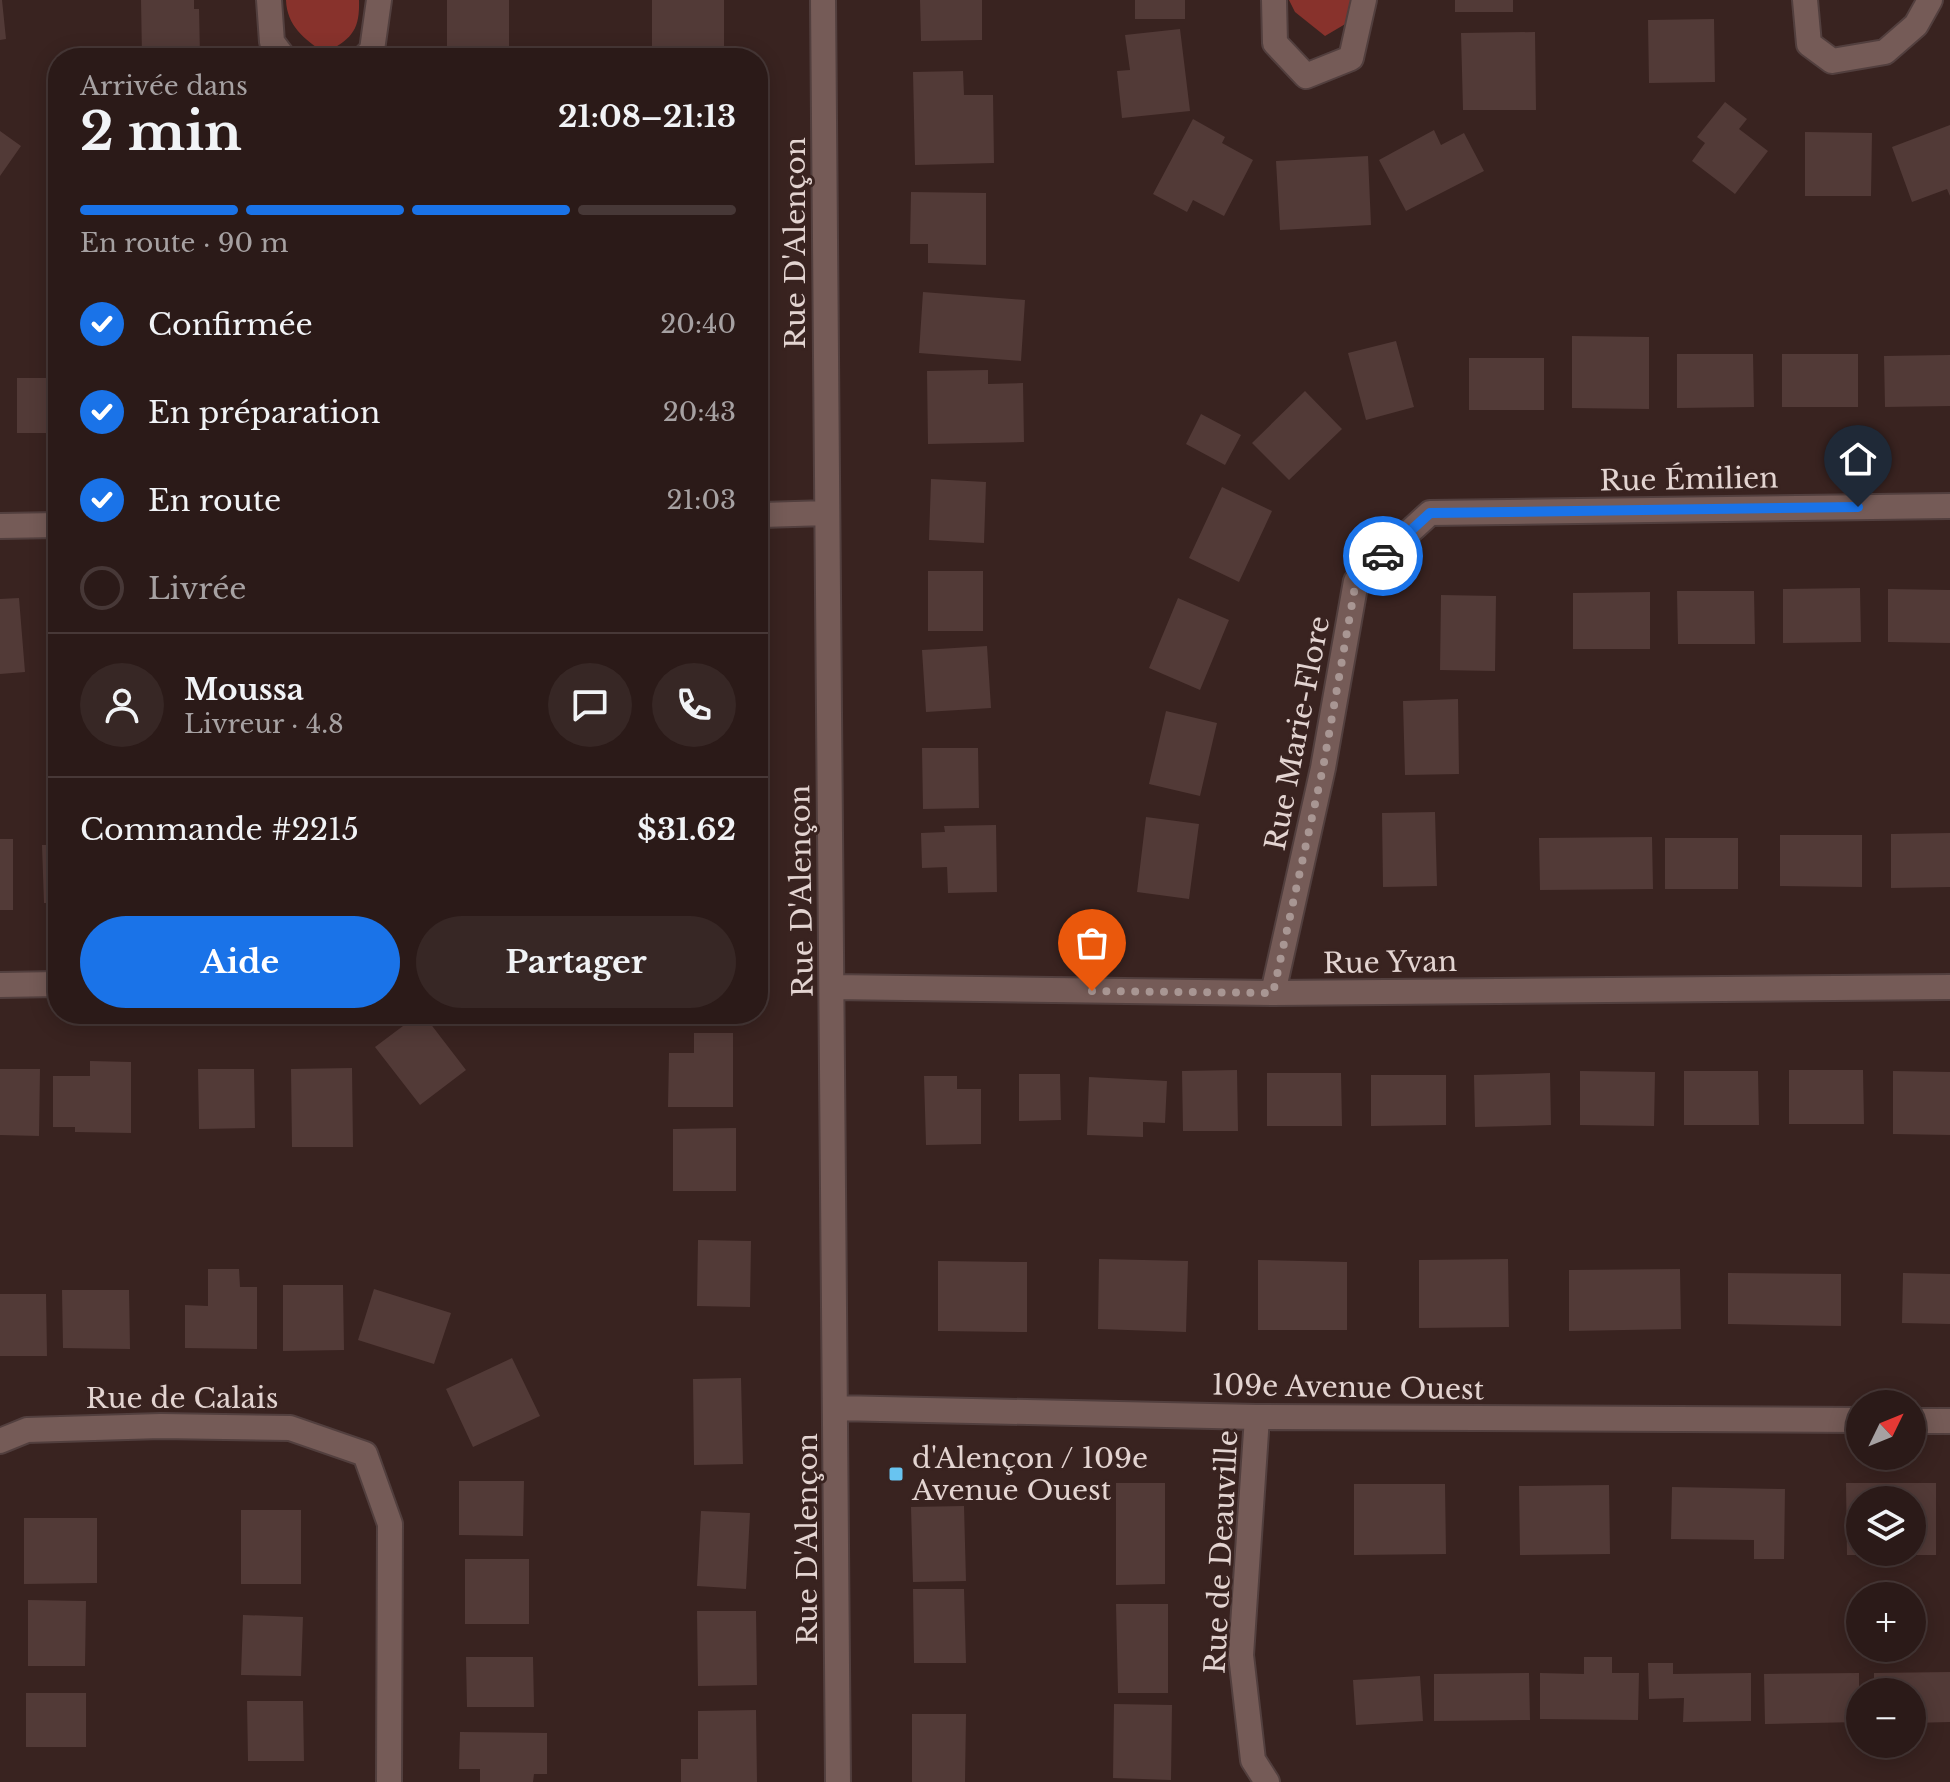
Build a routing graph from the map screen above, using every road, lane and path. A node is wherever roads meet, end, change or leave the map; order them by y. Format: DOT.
graph roads {
  1 [pos="269,0"];
  2 [pos="379,0"];
  3 [pos="823,0"];
  4 [pos="1274,0"];
  5 [pos="1364,0"];
  6 [pos="1805,0"];
  7 [pos="1930,0"];
  8 [pos="276,48"];
  9 [pos="372,48"];
  10 [pos="1950,506"];
  11 [pos="827,513"];
  12 [pos="1430,513"];
  13 [pos="768,515"];
  14 [pos="48,525"];
  15 [pos="0,526"];
  16 [pos="48,984"];
  17 [pos="0,985"];
  18 [pos="832,987"];
  19 [pos="1950,987"];
  20 [pos="1273,993"];
  21 [pos="835,1408"];
  22 [pos="1257,1417"];
  23 [pos="1846,1420"];
  24 [pos="1926,1421"];
  25 [pos="1950,1421"];
  26 [pos="0,1441"];
  27 [pos="389,1782"];
  28 [pos="838,1782"];
  29 [pos="1267,1782"];
  1 -- 8 [label="street"];
  2 -- 9 [label="street"];
  3 -- 11 [label="street, Rue D'Alençon"];
  4 -- 5 [label="street"];
  6 -- 7 [label="street"];
  10 -- 12 [label="street, Rue Émilien"];
  11 -- 13 [label="street"];
  11 -- 18 [label="street, Rue D'Alençon"];
  12 -- 20 [label="street, Rue Marie-Flore"];
  14 -- 15 [label="street"];
  16 -- 17 [label="street"];
  18 -- 20 [label="street, Rue Yvan"];
  18 -- 21 [label="street, Rue D'Alençon"];
  19 -- 20 [label="street, Rue Yvan"];
  21 -- 22 [label="street, 109e Avenue Ouest"];
  21 -- 28 [label="street, Rue D'Alençon"];
  22 -- 23 [label="street, 109e Avenue Ouest"];
  22 -- 29 [label="street, Rue de Deauville"];
  24 -- 25 [label="street"];
  26 -- 27 [label="street, Rue de Calais"];
}
